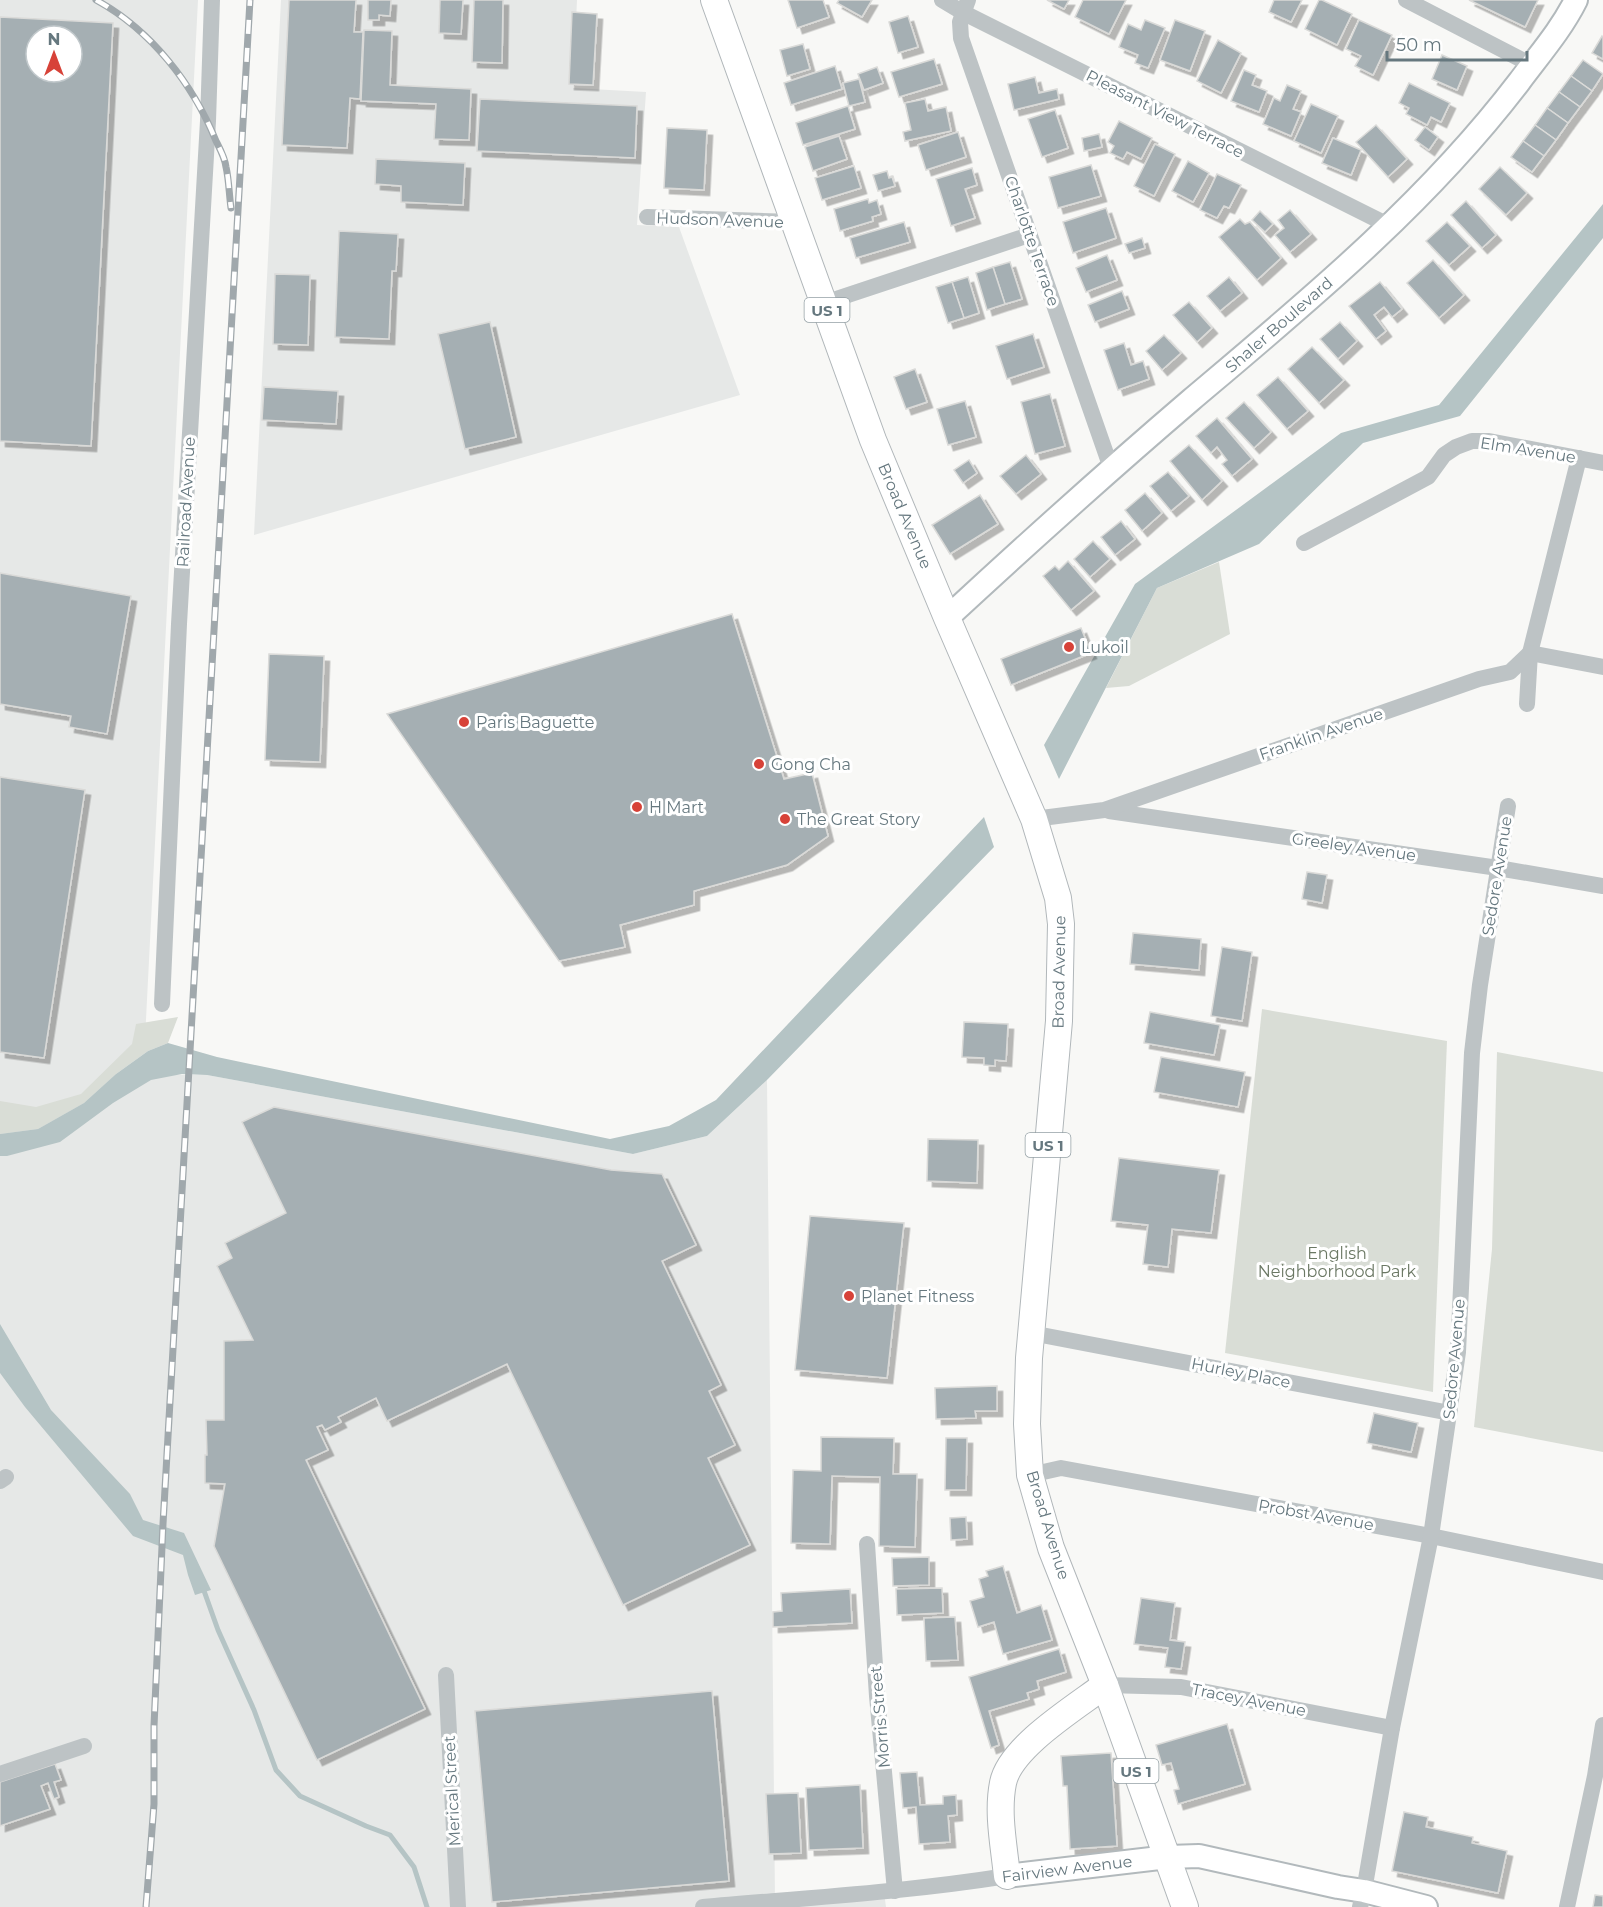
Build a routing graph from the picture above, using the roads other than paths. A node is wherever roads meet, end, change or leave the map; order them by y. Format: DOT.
graph roads {
  1 [pos="212,0"];
  2 [pos="714,0"];
  3 [pos="942,0"];
  4 [pos="1406,0"];
  5 [pos="1576,0"];
  6 [pos="965,6"];
  7 [pos="1532,65"];
  8 [pos="647,217"];
  9 [pos="793,222"];
  10 [pos="1390,226"];
  11 [pos="1029,235"];
  12 [pos="824,303"];
  13 [pos="1579,458"];
  14 [pos="1603,463"];
  15 [pos="1111,468"];
  16 [pos="1304,543"];
  17 [pos="947,618"];
  18 [pos="1530,654"];
  19 [pos="1603,667"];
  20 [pos="1527,704"];
  21 [pos="1508,806"];
  22 [pos="1104,810"];
  23 [pos="1034,819"];
  24 [pos="1498,868"];
  25 [pos="1603,886"];
  26 [pos="162,1004"];
  27 [pos="1031,1333"];
  28 [pos="1450,1413"];
  29 [pos="1030,1475"];
  30 [pos="1431,1536"];
  31 [pos="867,1544"];
  32 [pos="1603,1572"];
  33 [pos="446,1675"];
  34 [pos="1105,1685"];
  35 [pos="1603,1725"];
  36 [pos="1392,1728"];
  37 [pos="84,1746"];
  38 [pos="0,1774"];
  39 [pos="1599,1776"];
  40 [pos="1168,1857"];
  41 [pos="1007,1876"];
  42 [pos="895,1891"];
  43 [pos="1362,1899"];
  44 [pos="458,1907"];
  45 [pos="703,1907"];
  46 [pos="1185,1907"];
  47 [pos="1426,1907"];
  48 [pos="1567,1907"];
  1 -- 26 [label="street, Railroad Avenue"];
  2 -- 9 [label="main road, Broad Avenue / US 1"];
  3 -- 6 [label="street, Pleasant View Terrace"];
  4 -- 7 [label="street"];
  5 -- 7 [label="street, Shaler Boulevard"];
  6 -- 10 [label="street, Pleasant View Terrace"];
  6 -- 11 [label="street, Charlotte Terrace"];
  7 -- 10 [label="street, Shaler Boulevard"];
  8 -- 9 [label="street, Hudson Avenue"];
  9 -- 12 [label="main road, Broad Avenue / US 1"];
  10 -- 15 [label="street, Shaler Boulevard"];
  11 -- 12 [label="street"];
  11 -- 15 [label="street, Charlotte Terrace"];
  12 -- 17 [label="main road, Broad Avenue / US 1"];
  13 -- 14 [label="street, Elm Avenue"];
  13 -- 16 [label="street, Elm Avenue"];
  13 -- 18 [label="street"];
  15 -- 17 [label="street, Shaler Boulevard"];
  17 -- 23 [label="main road, Broad Avenue / US 1"];
  18 -- 19 [label="street"];
  18 -- 20 [label="street"];
  18 -- 22 [label="street, Franklin Avenue"];
  21 -- 24 [label="street, Sedore Avenue"];
  22 -- 23 [label="street, Franklin Avenue"];
  22 -- 24 [label="street, Greeley Avenue"];
  23 -- 27 [label="main road, Broad Avenue / US 1"];
  24 -- 25 [label="street, Greeley Avenue"];
  24 -- 28 [label="street, Sedore Avenue"];
  27 -- 28 [label="street, Hurley Place"];
  27 -- 29 [label="main road, Broad Avenue / US 1"];
  28 -- 30 [label="street, Sedore Avenue"];
  29 -- 30 [label="street, Probst Avenue"];
  29 -- 34 [label="main road, Broad Avenue / US 1"];
  30 -- 32 [label="street, Probst Avenue"];
  30 -- 36 [label="street, Sedore Avenue"];
  31 -- 42 [label="street, Morris Street"];
  33 -- 44 [label="street, Merical Street"];
  34 -- 36 [label="street, Tracey Avenue"];
  34 -- 40 [label="main road, Broad Avenue / US 1"];
  34 -- 41 [label="main road"];
  35 -- 39 [label="street"];
  36 -- 43 [label="street, Sedore Avenue"];
  37 -- 38 [label="street"];
  39 -- 48 [label="street"];
  40 -- 41 [label="street, Fairview Avenue"];
  40 -- 43 [label="street, Fairview Avenue"];
  40 -- 46 [label="main road, Broad Avenue / US 1"];
  41 -- 42 [label="street, Fairview Avenue"];
  42 -- 45 [label="street, Fairview Avenue"];
  43 -- 47 [label="street, Fairview Avenue"];
}
